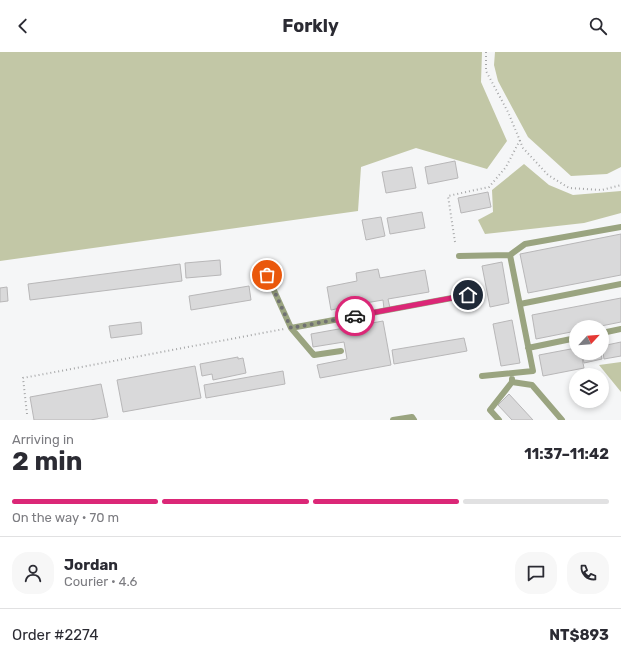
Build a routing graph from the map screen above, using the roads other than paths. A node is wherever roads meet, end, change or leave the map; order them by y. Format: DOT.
graph roads {
  1 [pos="621,227"];
  2 [pos="510,255"];
  3 [pos="459,256"];
  4 [pos="267,275"];
  5 [pos="621,284"];
  6 [pos="468,295"];
  7 [pos="520,304"];
  8 [pos="291,328"];
  9 [pos="621,329"];
  10 [pos="609,332"];
  11 [pos="569,339"];
  12 [pos="528,348"];
  13 [pos="341,351"];
  14 [pos="512,373"];
  15 [pos="482,376"];
  16 [pos="512,382"];
  17 [pos="392,420"];
  18 [pos="414,420"];
  19 [pos="499,420"];
  20 [pos="562,420"];
  1 -- 2 [label="lane"];
  2 -- 3 [label="lane"];
  2 -- 7 [label="lane"];
  4 -- 8 [label="lane"];
  5 -- 7 [label="lane"];
  6 -- 8 [label="lane"];
  7 -- 12 [label="lane"];
  8 -- 13 [label="lane"];
  9 -- 10 [label="lane"];
  11 -- 12 [label="lane"];
  12 -- 14 [label="lane"];
  14 -- 15 [label="lane"];
  14 -- 16 [label="lane"];
  16 -- 19 [label="lane"];
  16 -- 20 [label="lane"];
  17 -- 18 [label="lane"];
}
